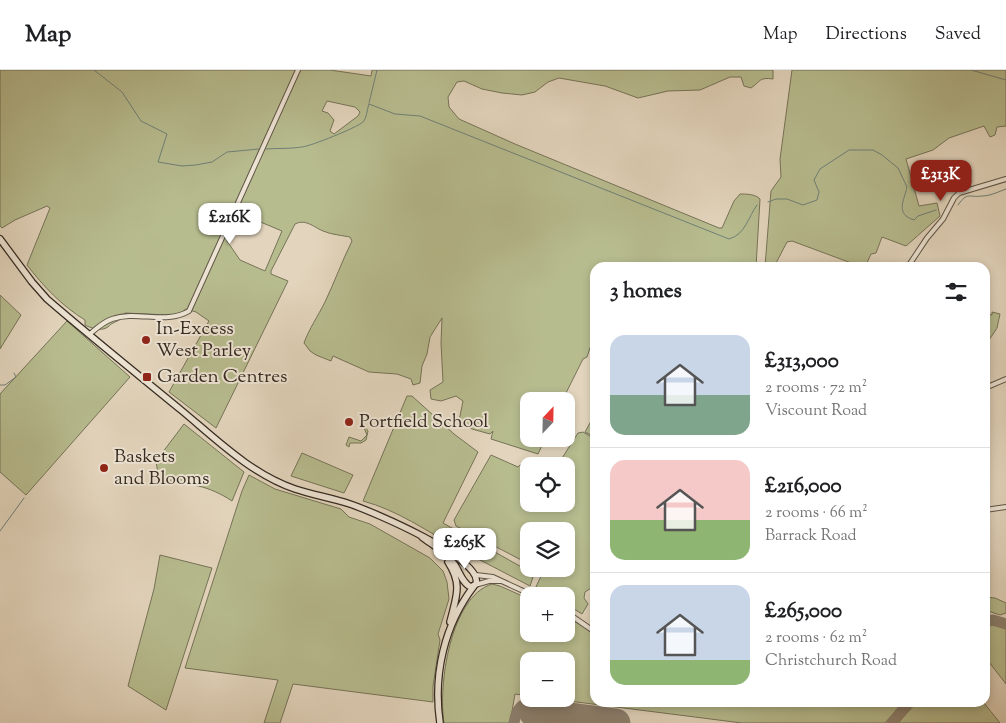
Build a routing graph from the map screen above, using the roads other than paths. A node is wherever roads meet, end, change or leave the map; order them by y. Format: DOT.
graph roads {
  1 [pos="298,70"];
  2 [pos="1006,179"];
  3 [pos="0,239"];
  4 [pos="911,262"];
  5 [pos="90,334"];
  6 [pos="1006,379"];
  7 [pos="990,386"];
  8 [pos="1006,507"];
  9 [pos="990,509"];
  10 [pos="414,533"];
  11 [pos="422,537"];
  12 [pos="474,574"];
  13 [pos="464,581"];
  14 [pos="503,582"];
  15 [pos="474,585"];
  16 [pos="520,590"];
  17 [pos="575,618"];
  18 [pos="454,620"];
  19 [pos="590,629"];
  20 [pos="448,631"];
  21 [pos="440,723"];
  1 -- 5 [label="street"];
  2 -- 4 [label="street"];
  3 -- 5 [label="main road"];
  5 -- 10 [label="main road"];
  6 -- 7 [label="street"];
  8 -- 9 [label="street"];
  10 -- 11 [label="main road"];
  10 -- 20 [label="main road"];
  11 -- 12 [label="main road"];
  11 -- 13 [label="main road"];
  12 -- 13 [label="main road"];
  12 -- 14 [label="street"];
  12 -- 15 [label="main road"];
  13 -- 15 [label="main road"];
  13 -- 18 [label="main road"];
  14 -- 15 [label="street"];
  14 -- 16 [label="street"];
  15 -- 18 [label="main road"];
  17 -- 19 [label="street"];
  18 -- 20 [label="main road"];
  20 -- 21 [label="main road"];
}
